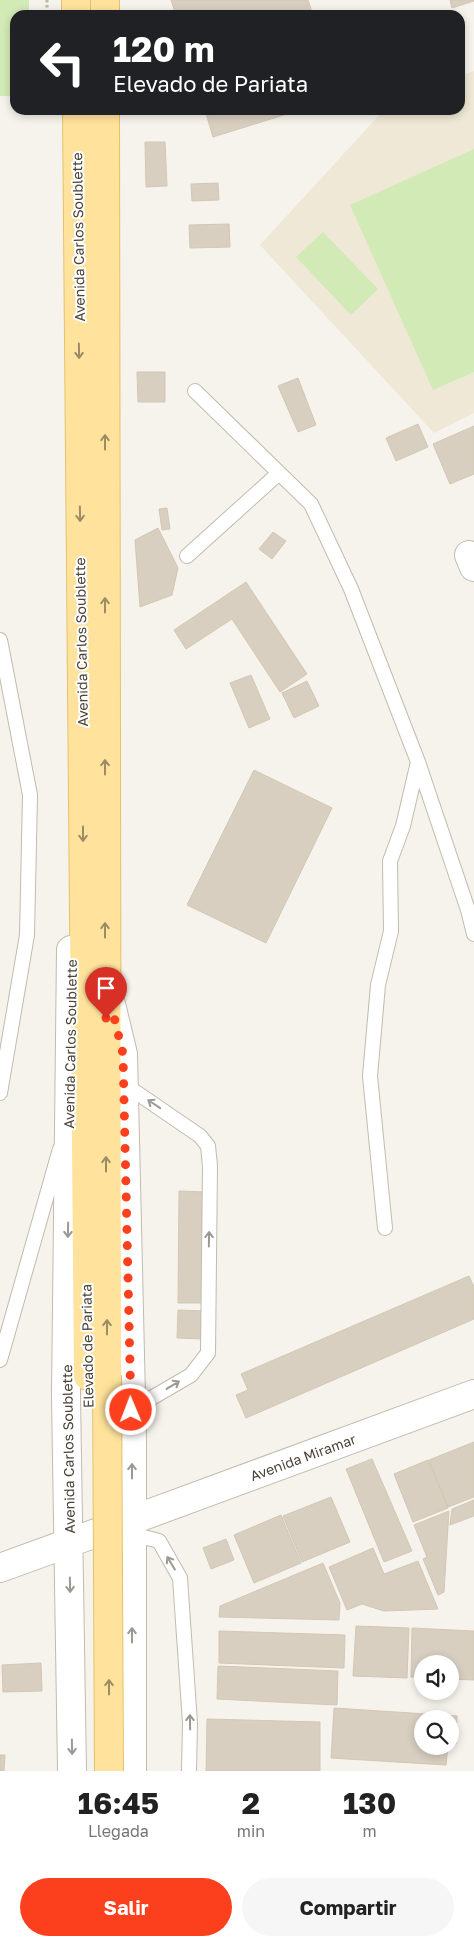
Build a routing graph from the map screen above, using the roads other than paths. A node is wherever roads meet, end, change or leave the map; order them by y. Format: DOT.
graph roads {
  1 [pos="77,115"];
  2 [pos="105,115"];
  3 [pos="195,391"];
  4 [pos="279,473"];
  5 [pos="187,556"];
  6 [pos="0,640"];
  7 [pos="418,762"];
  8 [pos="83,921"];
  9 [pos="474,934"];
  10 [pos="105,979"];
  11 [pos="124,1084"];
  12 [pos="0,1093"];
  13 [pos="70,1114"];
  14 [pos="385,1228"];
  15 [pos="0,1360"];
  16 [pos="474,1394"];
  17 [pos="131,1410"];
  18 [pos="132,1527"];
  19 [pos="69,1544"];
  20 [pos="0,1568"];
  21 [pos="72,1771"];
  22 [pos="90,1771"];
  23 [pos="109,1771"];
  24 [pos="132,1771"];
  25 [pos="188,1771"];
  1 -- 8 [label="main road, Avenida Carlos Soublette, one-way"];
  10 -- 2 [label="main road, Avenida Carlos Soublette, one-way"];
  3 -- 4 [label="lane"];
  4 -- 5 [label="lane"];
  4 -- 7 [label="lane"];
  6 -- 12 [label="lane"];
  7 -- 9 [label="lane"];
  7 -- 14 [label="lane"];
  8 -- 13 [label="street, Avenida Carlos Soublette"];
  8 -- 22 [label="main road, Elevado de Pariata"];
  10 -- 11 [label="street, Avenida Carlos Soublette"];
  23 -- 10 [label="main road, Elevado de Pariata, one-way, bridge"];
  11 -- 17 [label="street, Avenida Carlos Soublette"];
  17 -- 11 [label="lane, one-way"];
  13 -- 15 [label="lane"];
  13 -- 19 [label="street, Avenida Carlos Soublette, one-way"];
  16 -- 18 [label="street, Avenida Miramar"];
  18 -- 17 [label="street, Avenida Carlos Soublette, one-way"];
  18 -- 19 [label="street, Avenida Miramar"];
  24 -- 18 [label="street, Avenida Carlos Soublette, one-way"];
  25 -- 18 [label="lane, one-way"];
  19 -- 20 [label="street, Avenida Miramar"];
  19 -- 21 [label="street, Avenida Carlos Soublette, one-way"];
}
